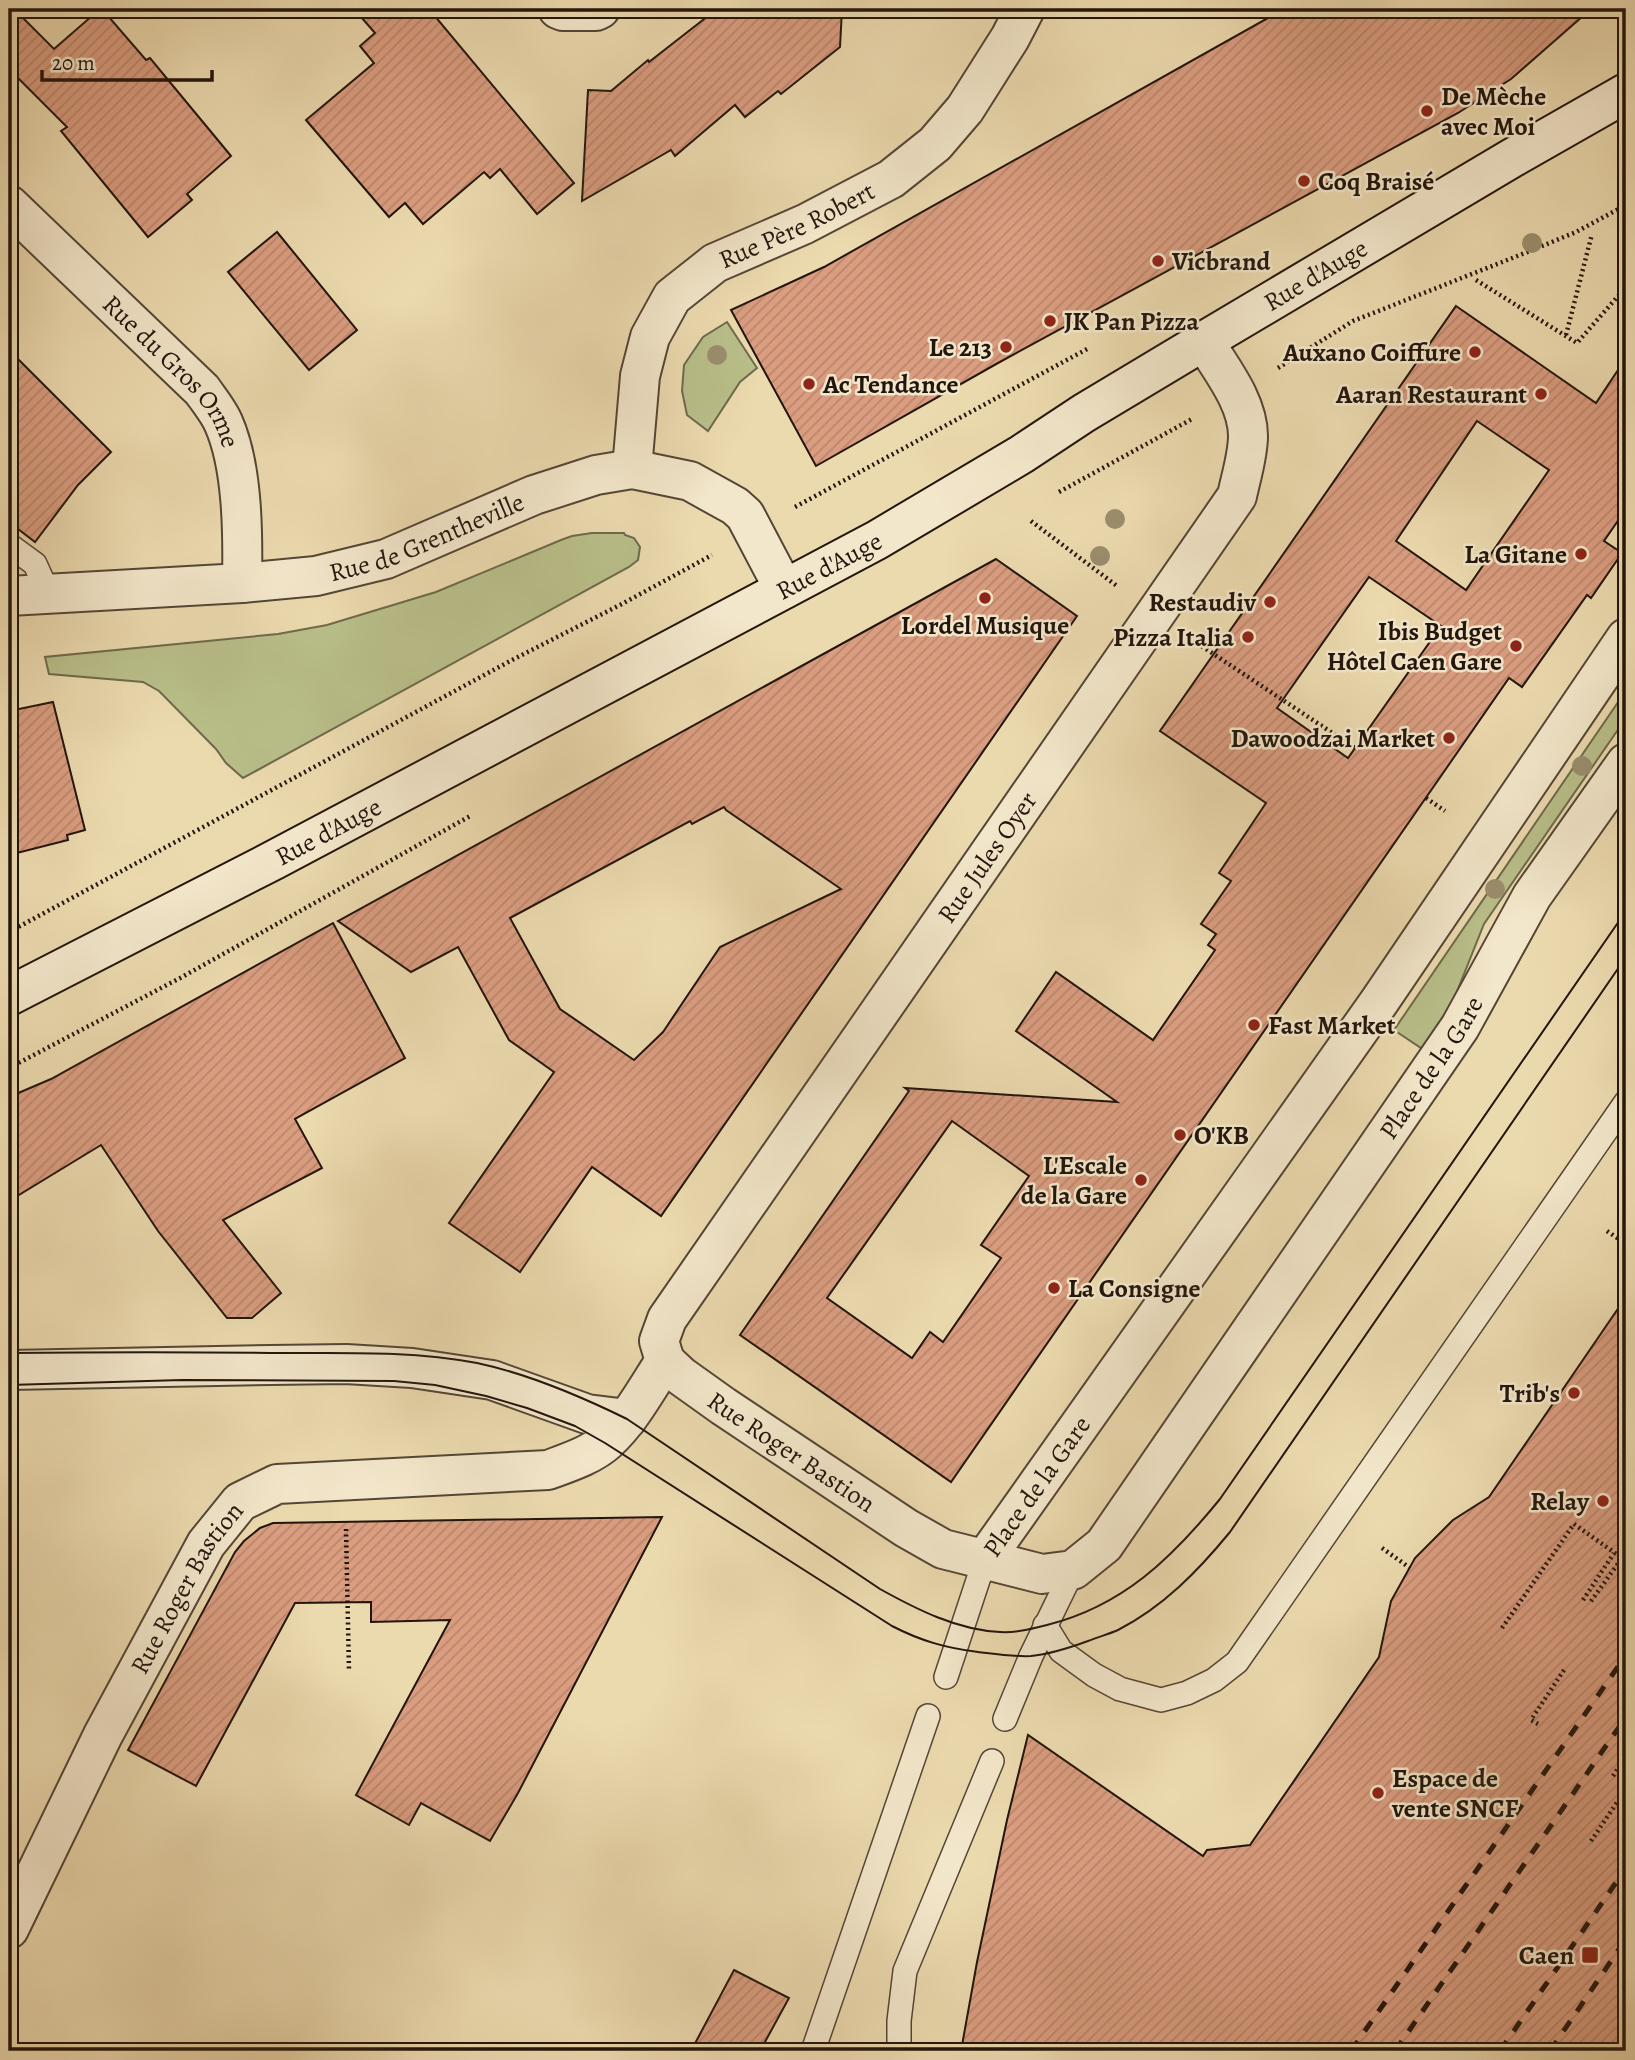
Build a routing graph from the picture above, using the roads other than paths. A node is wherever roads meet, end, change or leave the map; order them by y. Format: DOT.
graph roads {
  1 [pos="558,9"];
  2 [pos="600,9"];
  3 [pos="1025,9"];
  4 [pos="1626,93"];
  5 [pos="9,205"];
  6 [pos="1204,341"];
  7 [pos="632,469"];
  8 [pos="9,545"];
  9 [pos="242,583"];
  10 [pos="784,589"];
  11 [pos="48,593"];
  12 [pos="9,596"];
  13 [pos="1626,638"];
  14 [pos="1626,763"];
  15 [pos="9,996"];
  16 [pos="1626,1102"];
  17 [pos="665,1361"];
  18 [pos="9,1370"];
  19 [pos="627,1419"];
  20 [pos="985,1559"];
  21 [pos="1073,1570"];
  22 [pos="1045,1625"];
  23 [pos="946,1677"];
  24 [pos="928,1716"];
  25 [pos="1006,1720"];
  26 [pos="992,1761"];
  27 [pos="9,1929"];
  28 [pos="813,2051"];
  29 [pos="899,2051"];
  1 -- 2 [label="street"];
  3 -- 7 [label="street, Rue Père Robert"];
  4 -- 6 [label="street, Rue d'Auge"];
  5 -- 9 [label="street, Rue du Gros Orme"];
  6 -- 10 [label="street, Rue d'Auge"];
  6 -- 17 [label="street, Rue Jules Oyer"];
  7 -- 9 [label="street, Rue de Grentheville"];
  7 -- 10 [label="street, Rue de Grentheville"];
  8 -- 11 [label="lane"];
  9 -- 11 [label="street, Rue de Grentheville"];
  10 -- 15 [label="street, Rue d'Auge"];
  11 -- 12 [label="street, Rue de Grentheville"];
  13 -- 20 [label="street, Place de la Gare"];
  14 -- 21 [label="street, Place de la Gare"];
  16 -- 22 [label="lane"];
  17 -- 19 [label="street, Rue Roger Bastion"];
  17 -- 20 [label="street, Rue Roger Bastion"];
  18 -- 19 [label="street"];
  19 -- 27 [label="street, Rue Roger Bastion"];
  20 -- 21 [label="street, Place de la Gare"];
  20 -- 23 [label="lane"];
  21 -- 22 [label="lane"];
  22 -- 25 [label="lane"];
  24 -- 28 [label="lane"];
  26 -- 29 [label="lane"];
}
